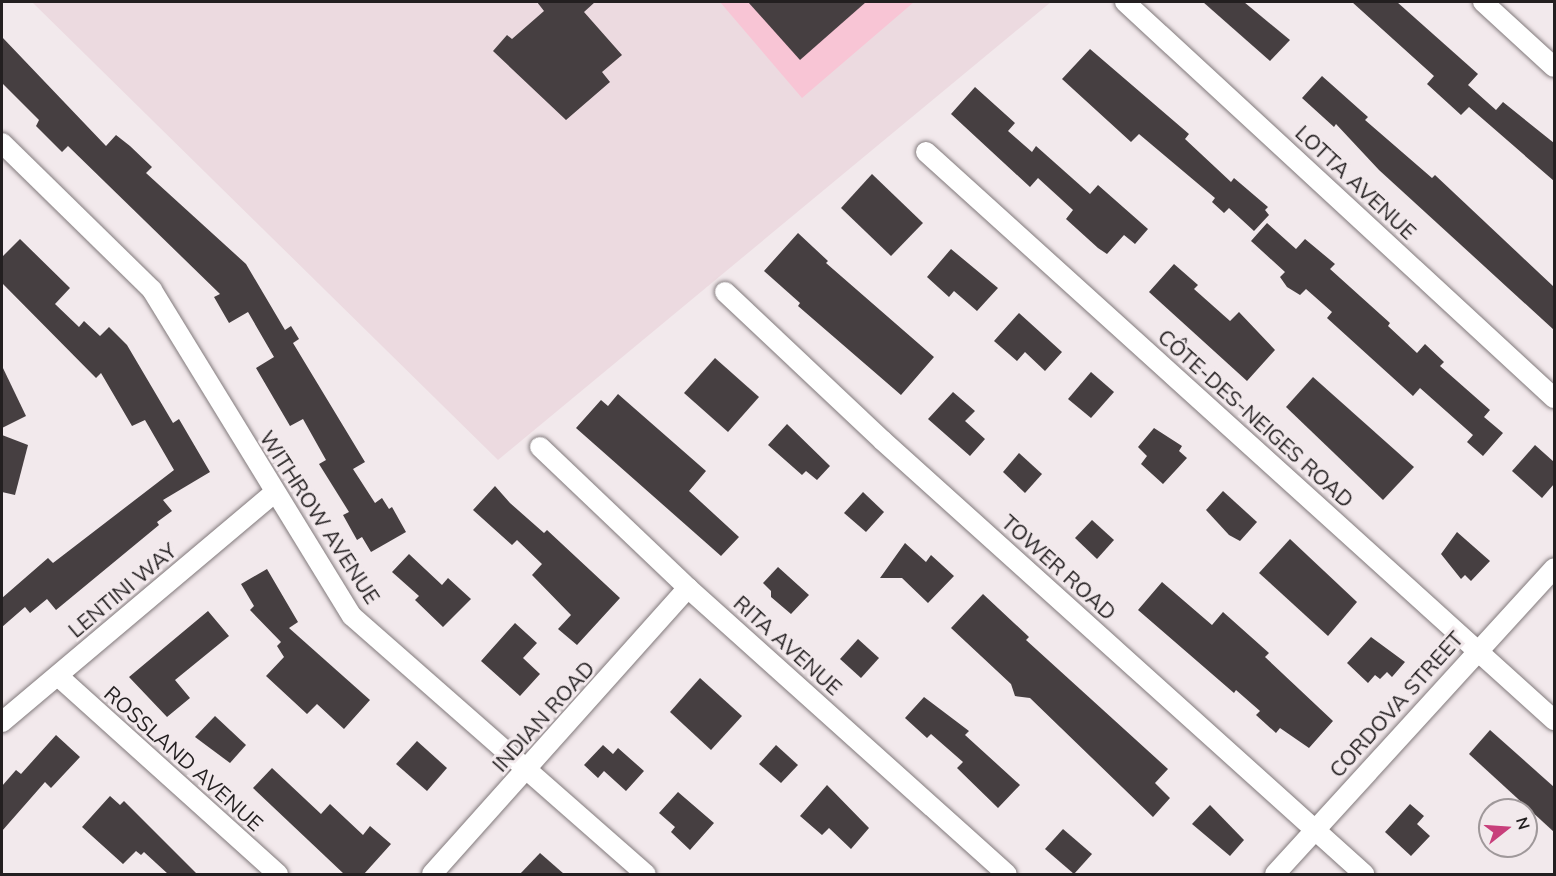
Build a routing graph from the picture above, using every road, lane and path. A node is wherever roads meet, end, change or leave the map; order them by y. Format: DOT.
graph roads {
  1 [pos="1125,2"];
  2 [pos="1483,2"];
  3 [pos="1554,67"];
  4 [pos="2,143"];
  5 [pos="926,152"];
  6 [pos="725,292"];
  7 [pos="1554,398"];
  8 [pos="540,447"];
  9 [pos="273,494"];
  10 [pos="1554,568"];
  11 [pos="688,588"];
  12 [pos="1477,650"];
  13 [pos="58,676"];
  14 [pos="1554,720"];
  15 [pos="2,722"];
  16 [pos="528,769"];
  17 [pos="1314,830"];
  18 [pos="278,874"];
  19 [pos="432,874"];
  20 [pos="646,874"];
  21 [pos="1007,874"];
  22 [pos="1275,874"];
  23 [pos="1364,874"];
  1 -- 7 [label="street, LOTTA AVENUE"];
  2 -- 3 [label="street"];
  4 -- 9 [label="street, WITHROW AVENUE"];
  5 -- 12 [label="street, CÔTE-DES-NEIGES ROAD"];
  6 -- 17 [label="street, TOWER ROAD"];
  8 -- 11 [label="street, RITA AVENUE"];
  9 -- 13 [label="street, LENTINI WAY"];
  9 -- 16 [label="street, WITHROW AVENUE"];
  10 -- 12 [label="street, CORDOVA STREET"];
  11 -- 16 [label="street, INDIAN ROAD"];
  11 -- 21 [label="street, RITA AVENUE"];
  12 -- 14 [label="street, CÔTE-DES-NEIGES ROAD"];
  12 -- 17 [label="street, CORDOVA STREET"];
  13 -- 15 [label="street, LENTINI WAY"];
  13 -- 18 [label="street, ROSSLAND AVENUE"];
  16 -- 19 [label="street, INDIAN ROAD"];
  16 -- 20 [label="street, WITHROW AVENUE"];
  17 -- 22 [label="street, CORDOVA STREET"];
  17 -- 23 [label="street, TOWER ROAD"];
}
